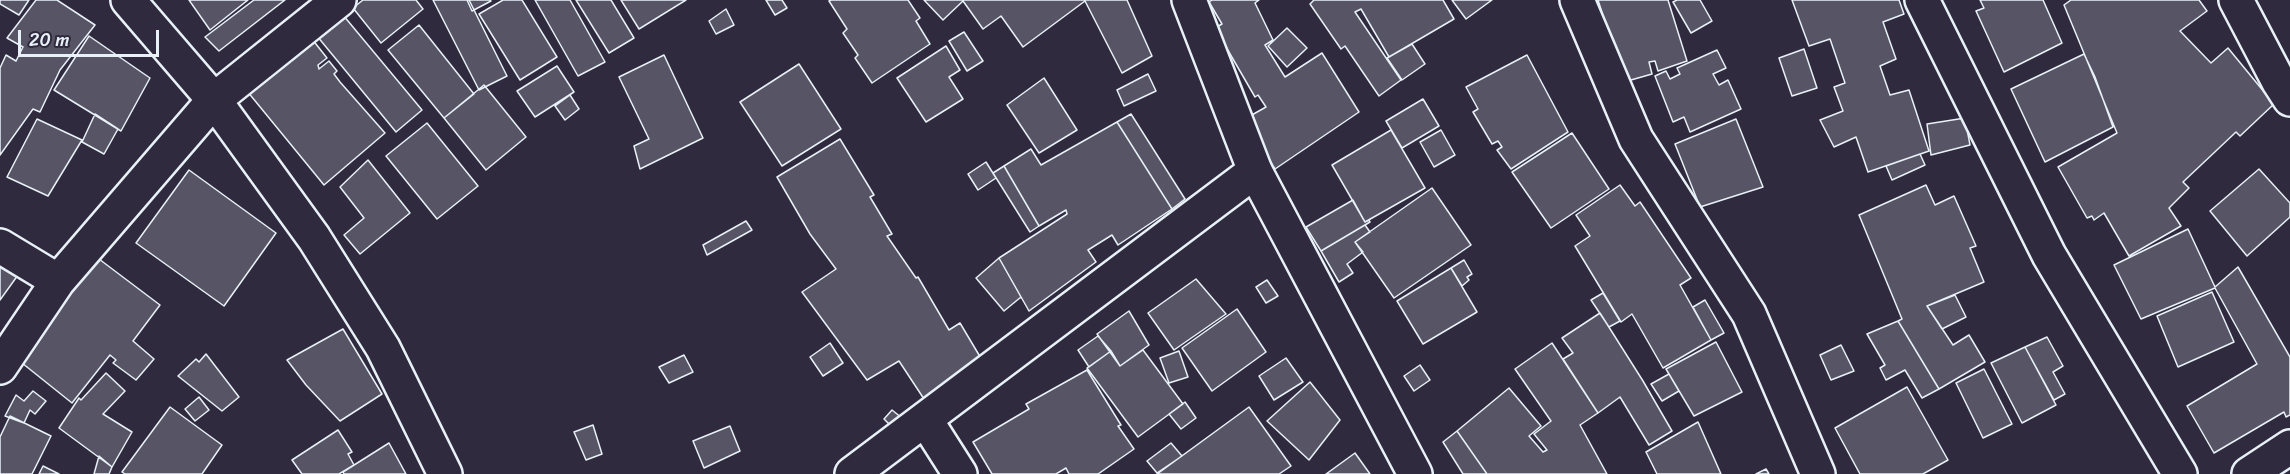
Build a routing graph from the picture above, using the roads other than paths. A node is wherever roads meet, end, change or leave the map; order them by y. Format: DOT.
graph roads {
  1 [pos="128,0"];
  2 [pos="339,0"];
  3 [pos="1189,0"];
  4 [pos="1577,0"];
  5 [pos="1922,0"];
  6 [pos="2236,0"];
  7 [pos="2290,99"];
  8 [pos="214,100"];
  9 [pos="1255,171"];
  10 [pos="0,246"];
  11 [pos="58,281"];
  12 [pos="0,367"];
  13 [pos="925,419"];
  14 [pos="2290,447"];
  15 [pos="445,474"];
  16 [pos="852,474"];
  17 [pos="960,474"];
  18 [pos="1415,474"];
  19 [pos="1818,474"];
  20 [pos="2180,474"];
  21 [pos="2249,474"];
  1 -- 8 [label="street"];
  2 -- 8 [label="street"];
  3 -- 9 [label="street"];
  4 -- 19 [label="street"];
  5 -- 20 [label="street"];
  6 -- 7 [label="street"];
  8 -- 11 [label="street"];
  8 -- 15 [label="street"];
  9 -- 13 [label="street"];
  9 -- 18 [label="street"];
  10 -- 11 [label="street"];
  11 -- 12 [label="street"];
  13 -- 16 [label="street"];
  13 -- 17 [label="street"];
  14 -- 21 [label="street"];
}
